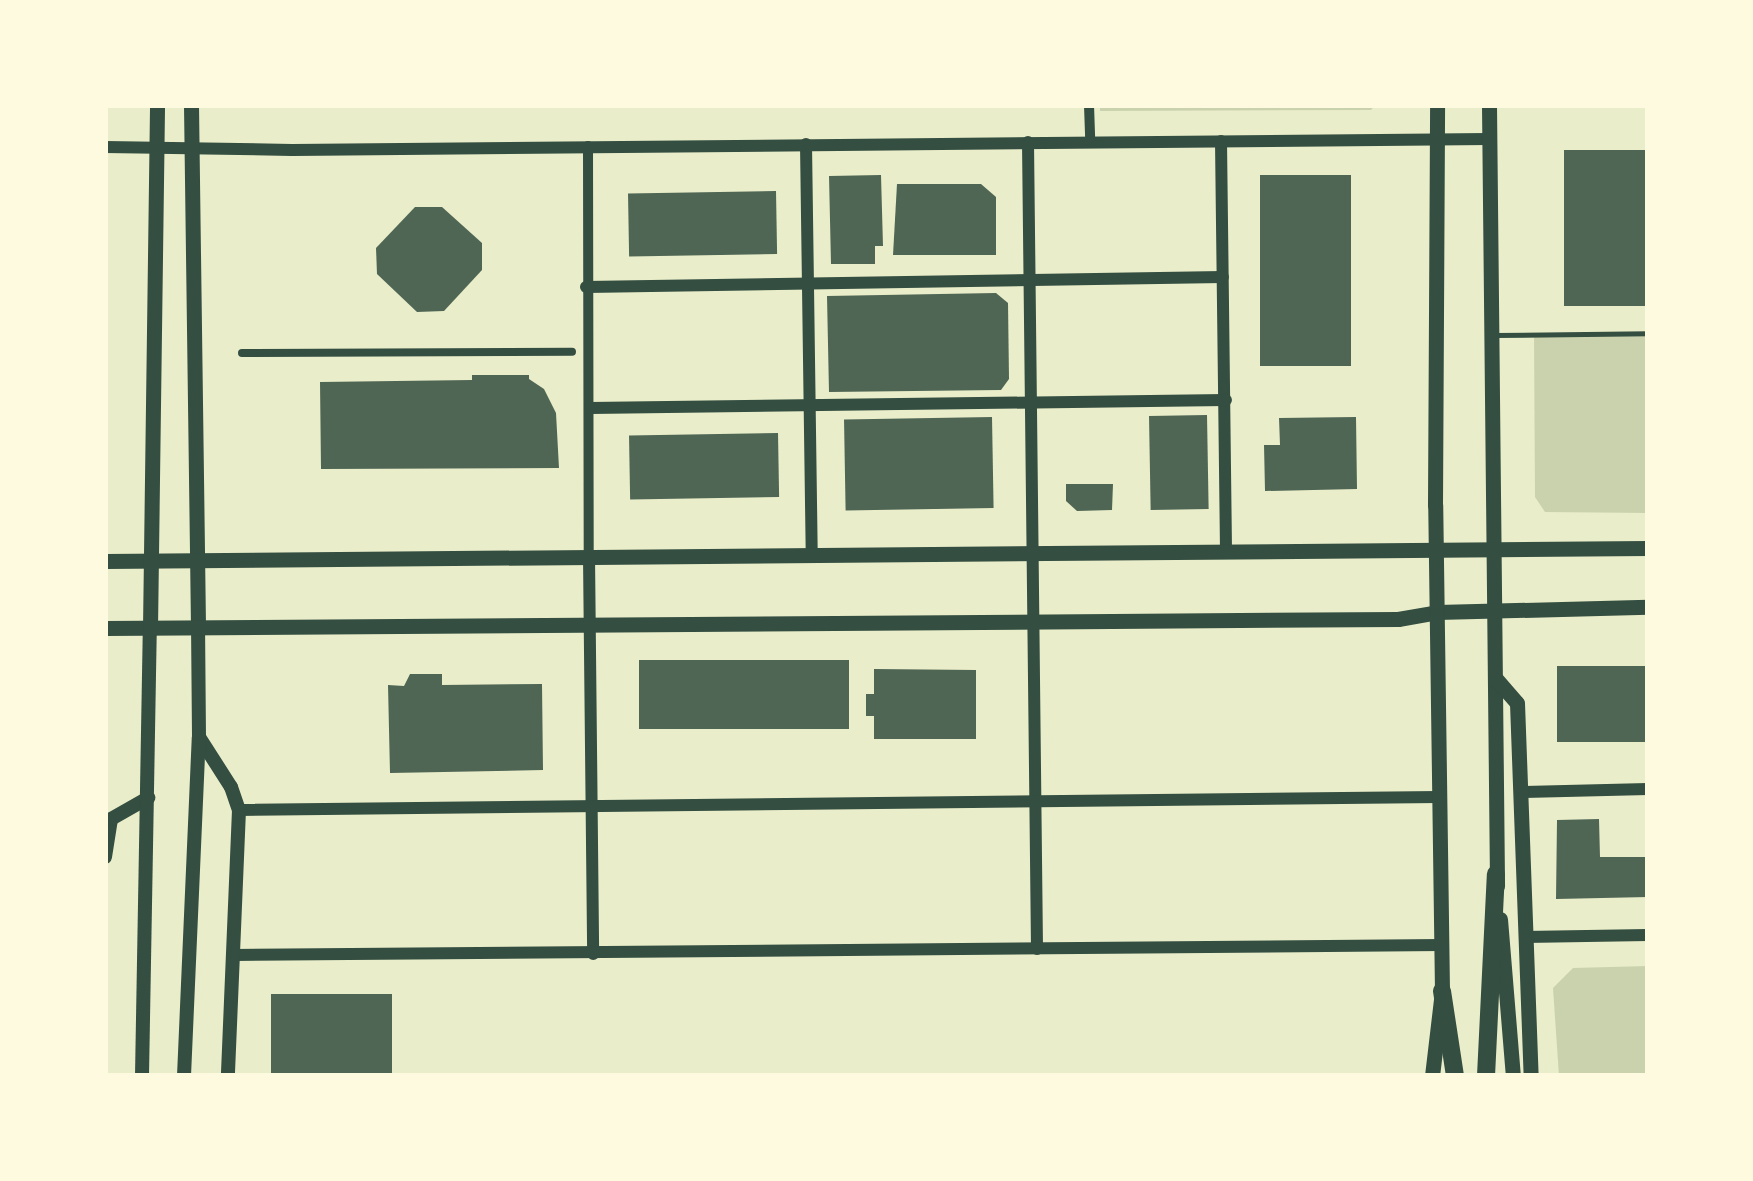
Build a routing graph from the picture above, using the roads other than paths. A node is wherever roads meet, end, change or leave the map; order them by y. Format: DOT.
graph roads {
  1 [pos="154,105"];
  2 [pos="195,105"];
  3 [pos="1089,105"];
  4 [pos="1437,105"];
  5 [pos="1489,105"];
  6 [pos="1490,138"];
  7 [pos="1437,139"];
  8 [pos="1220,141"];
  9 [pos="1028,142"];
  10 [pos="1090,143"];
  11 [pos="806,144"];
  12 [pos="588,146"];
  13 [pos="105,147"];
  14 [pos="1223,277"];
  15 [pos="1030,282"];
  16 [pos="808,285"];
  17 [pos="586,287"];
  18 [pos="1648,333"];
  19 [pos="1492,335"];
  20 [pos="242,352"];
  21 [pos="572,352"];
  22 [pos="1226,400"];
  23 [pos="1031,404"];
  24 [pos="810,405"];
  25 [pos="590,408"];
  26 [pos="1648,548"];
  27 [pos="1436,550"];
  28 [pos="1496,550"];
  29 [pos="1226,552"];
  30 [pos="1033,553"];
  31 [pos="812,554"];
  32 [pos="589,556"];
  33 [pos="200,558"];
  34 [pos="152,559"];
  35 [pos="105,560"];
  36 [pos="1648,608"];
  37 [pos="1437,612"];
  38 [pos="1496,612"];
  39 [pos="1034,618"];
  40 [pos="590,623"];
  41 [pos="105,628"];
  42 [pos="150,628"];
  43 [pos="198,628"];
  44 [pos="1497,680"];
  45 [pos="199,737"];
  46 [pos="1648,789"];
  47 [pos="1523,792"];
  48 [pos="1439,797"];
  49 [pos="148,798"];
  50 [pos="1035,801"];
  51 [pos="592,806"];
  52 [pos="239,810"];
  53 [pos="105,857"];
  54 [pos="1496,874"];
  55 [pos="1648,935"];
  56 [pos="1525,936"];
  57 [pos="1442,945"];
  58 [pos="1037,948"];
  59 [pos="593,954"];
  60 [pos="234,955"];
  61 [pos="1442,991"];
  62 [pos="142,1076"];
  63 [pos="184,1076"];
  64 [pos="228,1076"];
  65 [pos="1432,1076"];
  66 [pos="1455,1076"];
  67 [pos="1486,1076"];
  68 [pos="1513,1076"];
  69 [pos="1532,1076"];
  1 -- 34 [label="main road"];
  2 -- 33 [label="main road"];
  3 -- 10 [label="street"];
  4 -- 7 [label="main road"];
  5 -- 6 [label="main road"];
  6 -- 7 [label="street"];
  6 -- 19 [label="main road"];
  7 -- 8 [label="street"];
  7 -- 27 [label="main road"];
  8 -- 10 [label="street"];
  8 -- 14 [label="street"];
  9 -- 10 [label="street"];
  9 -- 11 [label="street"];
  9 -- 15 [label="street"];
  11 -- 12 [label="street"];
  11 -- 16 [label="street"];
  12 -- 13 [label="street"];
  12 -- 17 [label="street"];
  14 -- 15 [label="street"];
  14 -- 22 [label="street"];
  15 -- 16 [label="street"];
  15 -- 23 [label="street"];
  16 -- 17 [label="street"];
  16 -- 24 [label="street"];
  17 -- 25 [label="street"];
  18 -- 19 [label="lane"];
  19 -- 28 [label="main road"];
  20 -- 21 [label="street"];
  22 -- 23 [label="street"];
  22 -- 29 [label="street"];
  23 -- 24 [label="street"];
  23 -- 30 [label="street"];
  24 -- 25 [label="street"];
  24 -- 31 [label="street"];
  25 -- 32 [label="street"];
  26 -- 28 [label="main road"];
  27 -- 28 [label="main road"];
  27 -- 29 [label="main road"];
  27 -- 37 [label="main road"];
  28 -- 38 [label="main road"];
  29 -- 30 [label="main road"];
  30 -- 31 [label="main road"];
  30 -- 39 [label="street"];
  31 -- 32 [label="main road"];
  32 -- 33 [label="main road"];
  32 -- 40 [label="street"];
  33 -- 34 [label="main road"];
  33 -- 43 [label="main road"];
  34 -- 35 [label="main road"];
  34 -- 42 [label="main road"];
  36 -- 38 [label="main road"];
  37 -- 38 [label="main road"];
  37 -- 39 [label="main road"];
  37 -- 48 [label="main road"];
  38 -- 44 [label="main road"];
  39 -- 40 [label="main road"];
  39 -- 50 [label="street"];
  40 -- 43 [label="main road"];
  40 -- 51 [label="street"];
  41 -- 42 [label="main road"];
  42 -- 43 [label="main road"];
  42 -- 49 [label="main road"];
  43 -- 45 [label="main road"];
  44 -- 47 [label="main road"];
  44 -- 54 [label="main road"];
  45 -- 52 [label="main road"];
  45 -- 63 [label="main road"];
  46 -- 47 [label="street"];
  47 -- 56 [label="main road"];
  48 -- 50 [label="street"];
  48 -- 57 [label="main road"];
  49 -- 53 [label="main road"];
  49 -- 62 [label="main road"];
  50 -- 51 [label="street"];
  50 -- 58 [label="street"];
  51 -- 52 [label="street"];
  51 -- 59 [label="street"];
  52 -- 60 [label="main road"];
  54 -- 67 [label="highway"];
  54 -- 68 [label="main road"];
  55 -- 56 [label="street"];
  56 -- 69 [label="main road"];
  57 -- 58 [label="street"];
  57 -- 61 [label="main road"];
  58 -- 59 [label="street"];
  59 -- 60 [label="street"];
  60 -- 64 [label="main road"];
  61 -- 65 [label="main road"];
  61 -- 66 [label="highway"];
}
